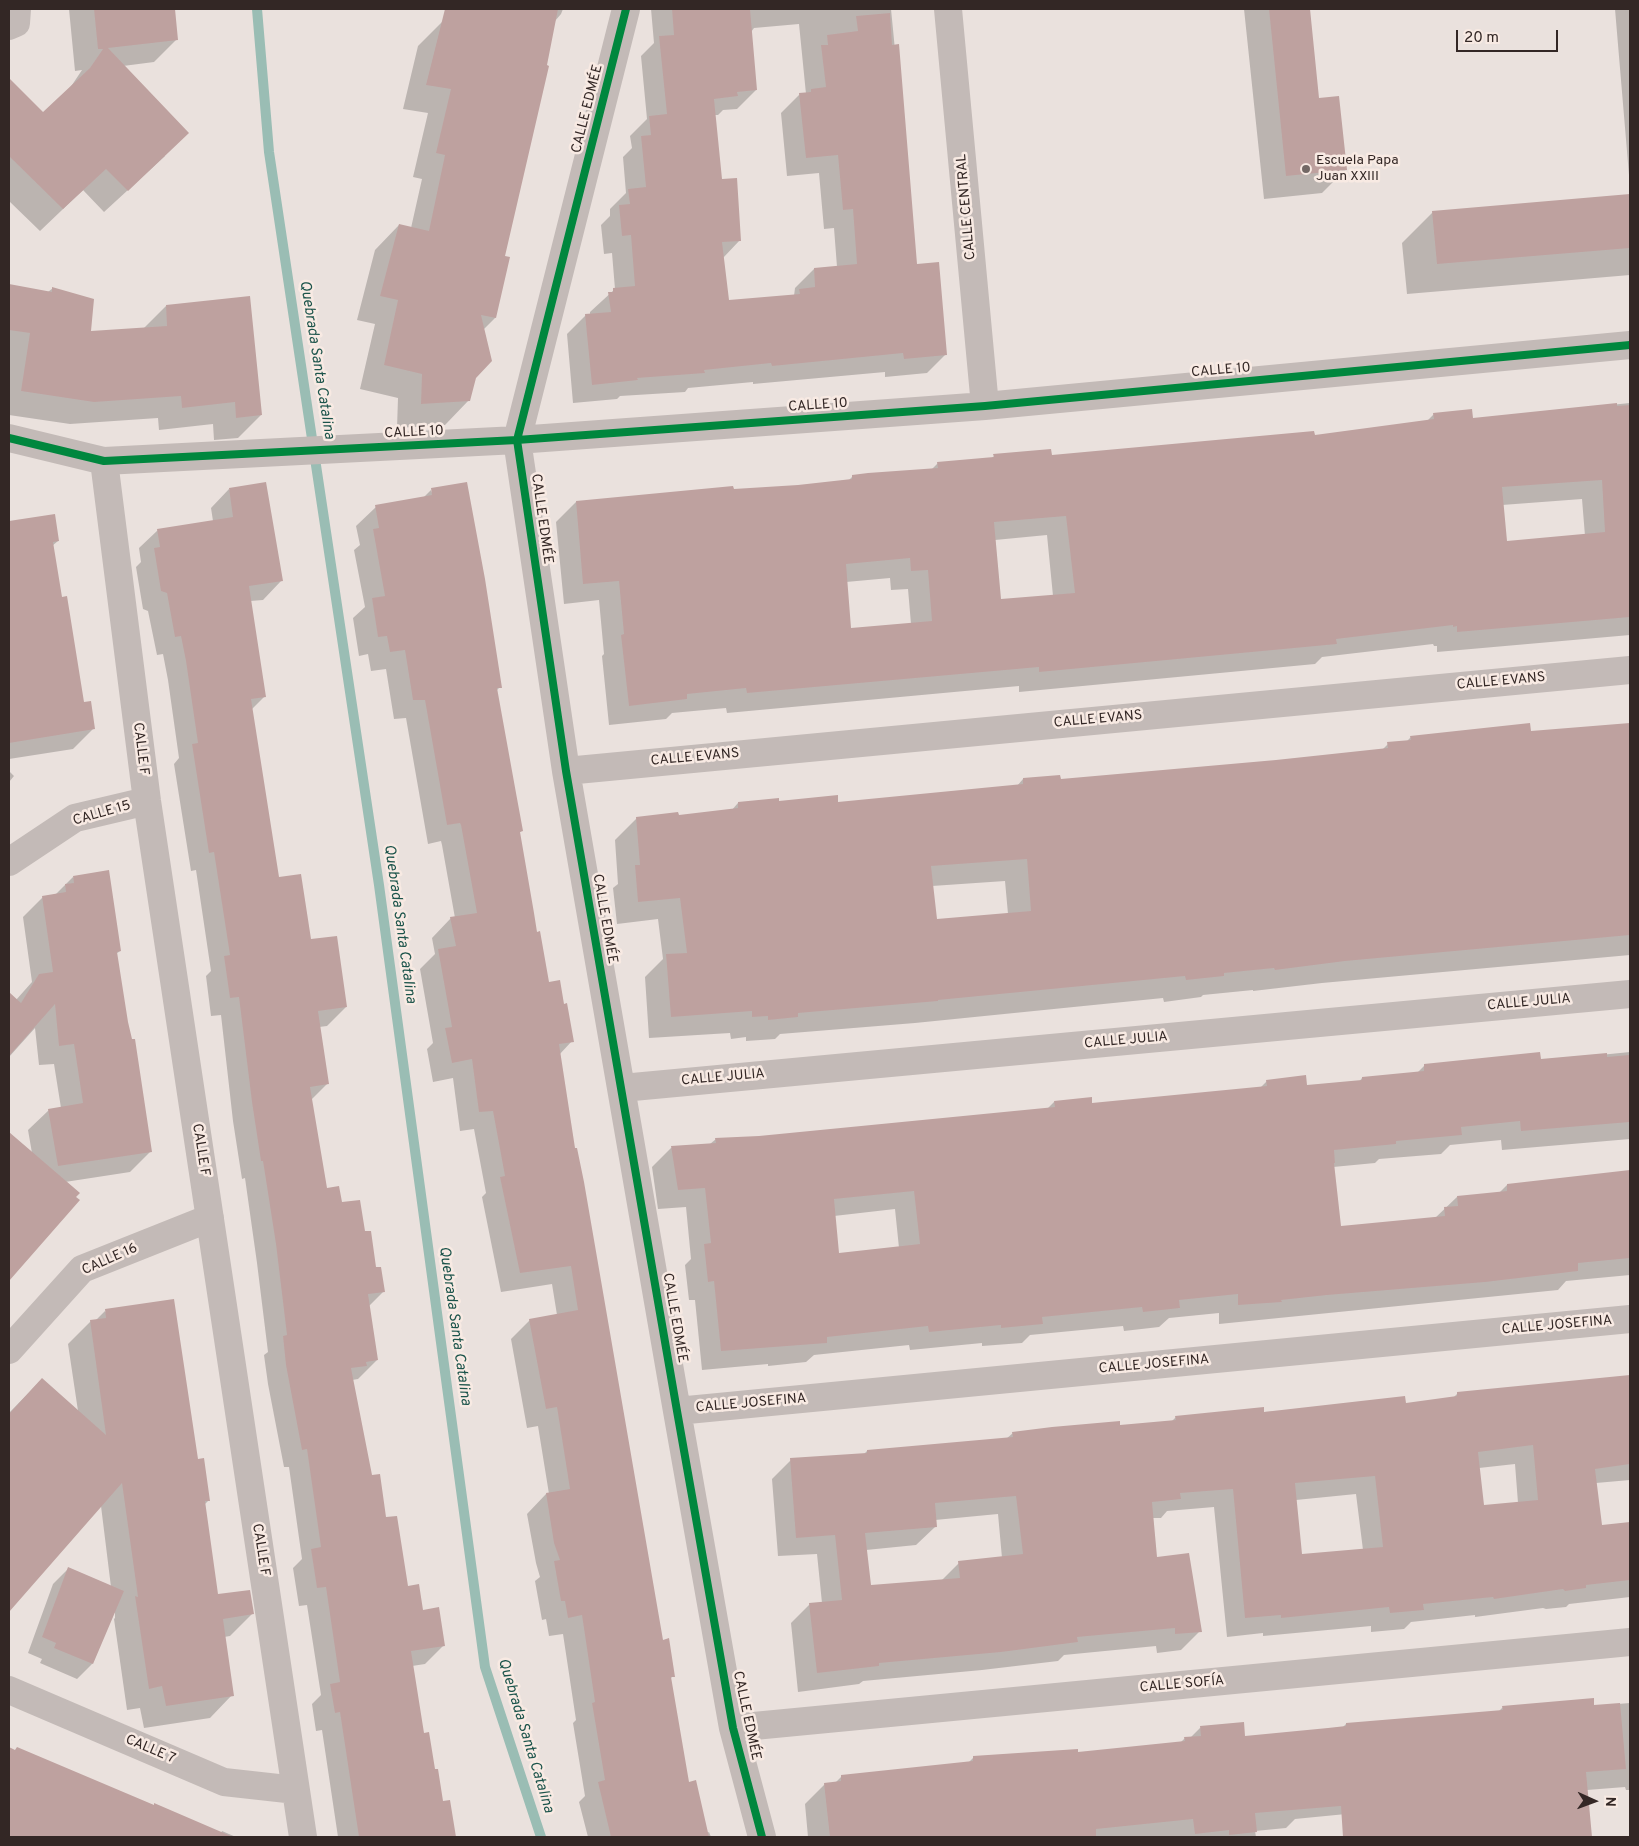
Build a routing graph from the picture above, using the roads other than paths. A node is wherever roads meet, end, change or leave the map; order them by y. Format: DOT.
graph roads {
  1 [pos="17,9"];
  2 [pos="626,9"];
  3 [pos="948,9"];
  4 [pos="9,26"];
  5 [pos="1630,345"];
  6 [pos="985,406"];
  7 [pos="9,438"];
  8 [pos="517,440"];
  9 [pos="104,461"];
  10 [pos="1630,670"];
  11 [pos="566,770"];
  12 [pos="147,802"];
  13 [pos="9,862"];
  14 [pos="1630,994"];
  15 [pos="622,1088"];
  16 [pos="210,1218"];
  17 [pos="1630,1319"];
  18 [pos="9,1350"];
  19 [pos="677,1411"];
  20 [pos="1630,1642"];
  21 [pos="9,1690"];
  22 [pos="733,1728"];
  23 [pos="296,1790"];
  24 [pos="303,1837"];
  25 [pos="762,1837"];
  1 -- 4 [label="street"];
  2 -- 8 [label="street, CALLE EDMÉE"];
  3 -- 6 [label="street, CALLE CENTRAL"];
  5 -- 6 [label="street, CALLE 10"];
  6 -- 8 [label="street, CALLE 10"];
  7 -- 9 [label="street, CALLE 10"];
  8 -- 9 [label="street, CALLE 10"];
  8 -- 11 [label="street, CALLE EDMÉE"];
  9 -- 12 [label="street, CALLE F"];
  10 -- 11 [label="street, CALLE EVANS"];
  11 -- 15 [label="street, CALLE EDMÉE"];
  12 -- 13 [label="street, CALLE 15"];
  12 -- 16 [label="street, CALLE F"];
  14 -- 15 [label="street, CALLE JULIA"];
  15 -- 19 [label="street, CALLE EDMÉE"];
  16 -- 18 [label="street, CALLE 16"];
  16 -- 23 [label="street, CALLE F"];
  17 -- 19 [label="street, CALLE JOSEFINA"];
  19 -- 22 [label="street, CALLE EDMÉE"];
  20 -- 22 [label="street, CALLE SOFÍA"];
  21 -- 23 [label="street, CALLE 7"];
  22 -- 25 [label="street, CALLE EDMÉE"];
  23 -- 24 [label="street, CALLE F"];
}
